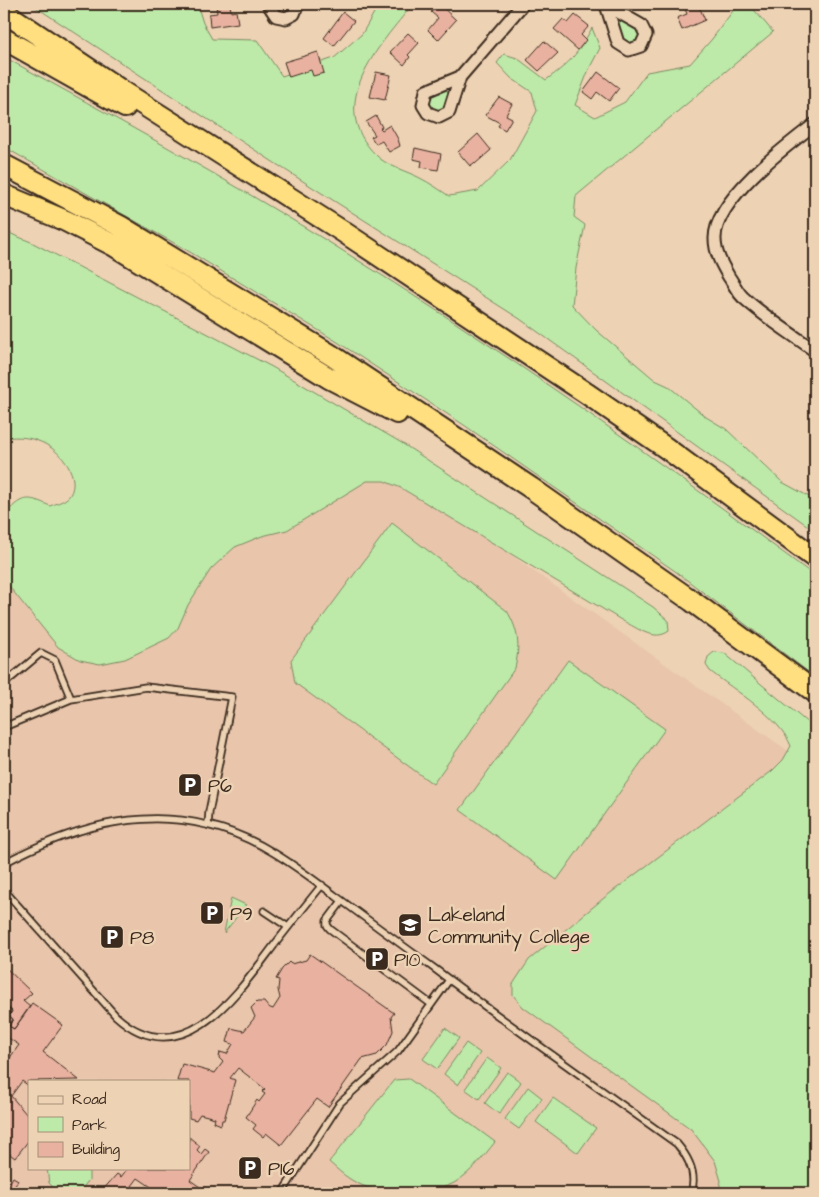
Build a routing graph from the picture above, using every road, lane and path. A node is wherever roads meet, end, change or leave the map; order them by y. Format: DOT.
graph roads {
  1 [pos="268,4"];
  2 [pos="298,4"];
  3 [pos="524,4"];
  4 [pos="4,12"];
  5 [pos="4,39"];
  6 [pos="460,77"];
  7 [pos="815,124"];
  8 [pos="4,165"];
  9 [pos="4,196"];
  10 [pos="342,231"];
  11 [pos="815,351"];
  12 [pos="491,462"];
  13 [pos="815,558"];
  14 [pos="4,684"];
  15 [pos="815,692"];
  16 [pos="71,699"];
  17 [pos="4,727"];
  18 [pos="208,825"];
  19 [pos="4,863"];
  20 [pos="322,885"];
  21 [pos="4,890"];
  22 [pos="342,900"];
  23 [pos="264,910"];
  24 [pos="288,927"];
  25 [pos="449,980"];
  26 [pos="431,1004"];
  27 [pos="282,1193"];
  28 [pos="691,1193"];
  1 -- 2 [label="street"];
  3 -- 6 [label="street"];
  4 -- 10 [label="highway"];
  5 -- 10 [label="highway"];
  7 -- 11 [label="street"];
  8 -- 12 [label="highway"];
  9 -- 12 [label="highway"];
  10 -- 13 [label="highway"];
  12 -- 15 [label="highway"];
  14 -- 16 [label="lane"];
  16 -- 17 [label="lane"];
  16 -- 18 [label="lane"];
  18 -- 19 [label="lane"];
  18 -- 20 [label="lane"];
  20 -- 22 [label="lane"];
  20 -- 24 [label="lane"];
  21 -- 24 [label="lane"];
  22 -- 25 [label="lane"];
  22 -- 26 [label="lane"];
  23 -- 24 [label="lane"];
  25 -- 26 [label="lane"];
  25 -- 28 [label="lane"];
  26 -- 27 [label="lane"];
}
